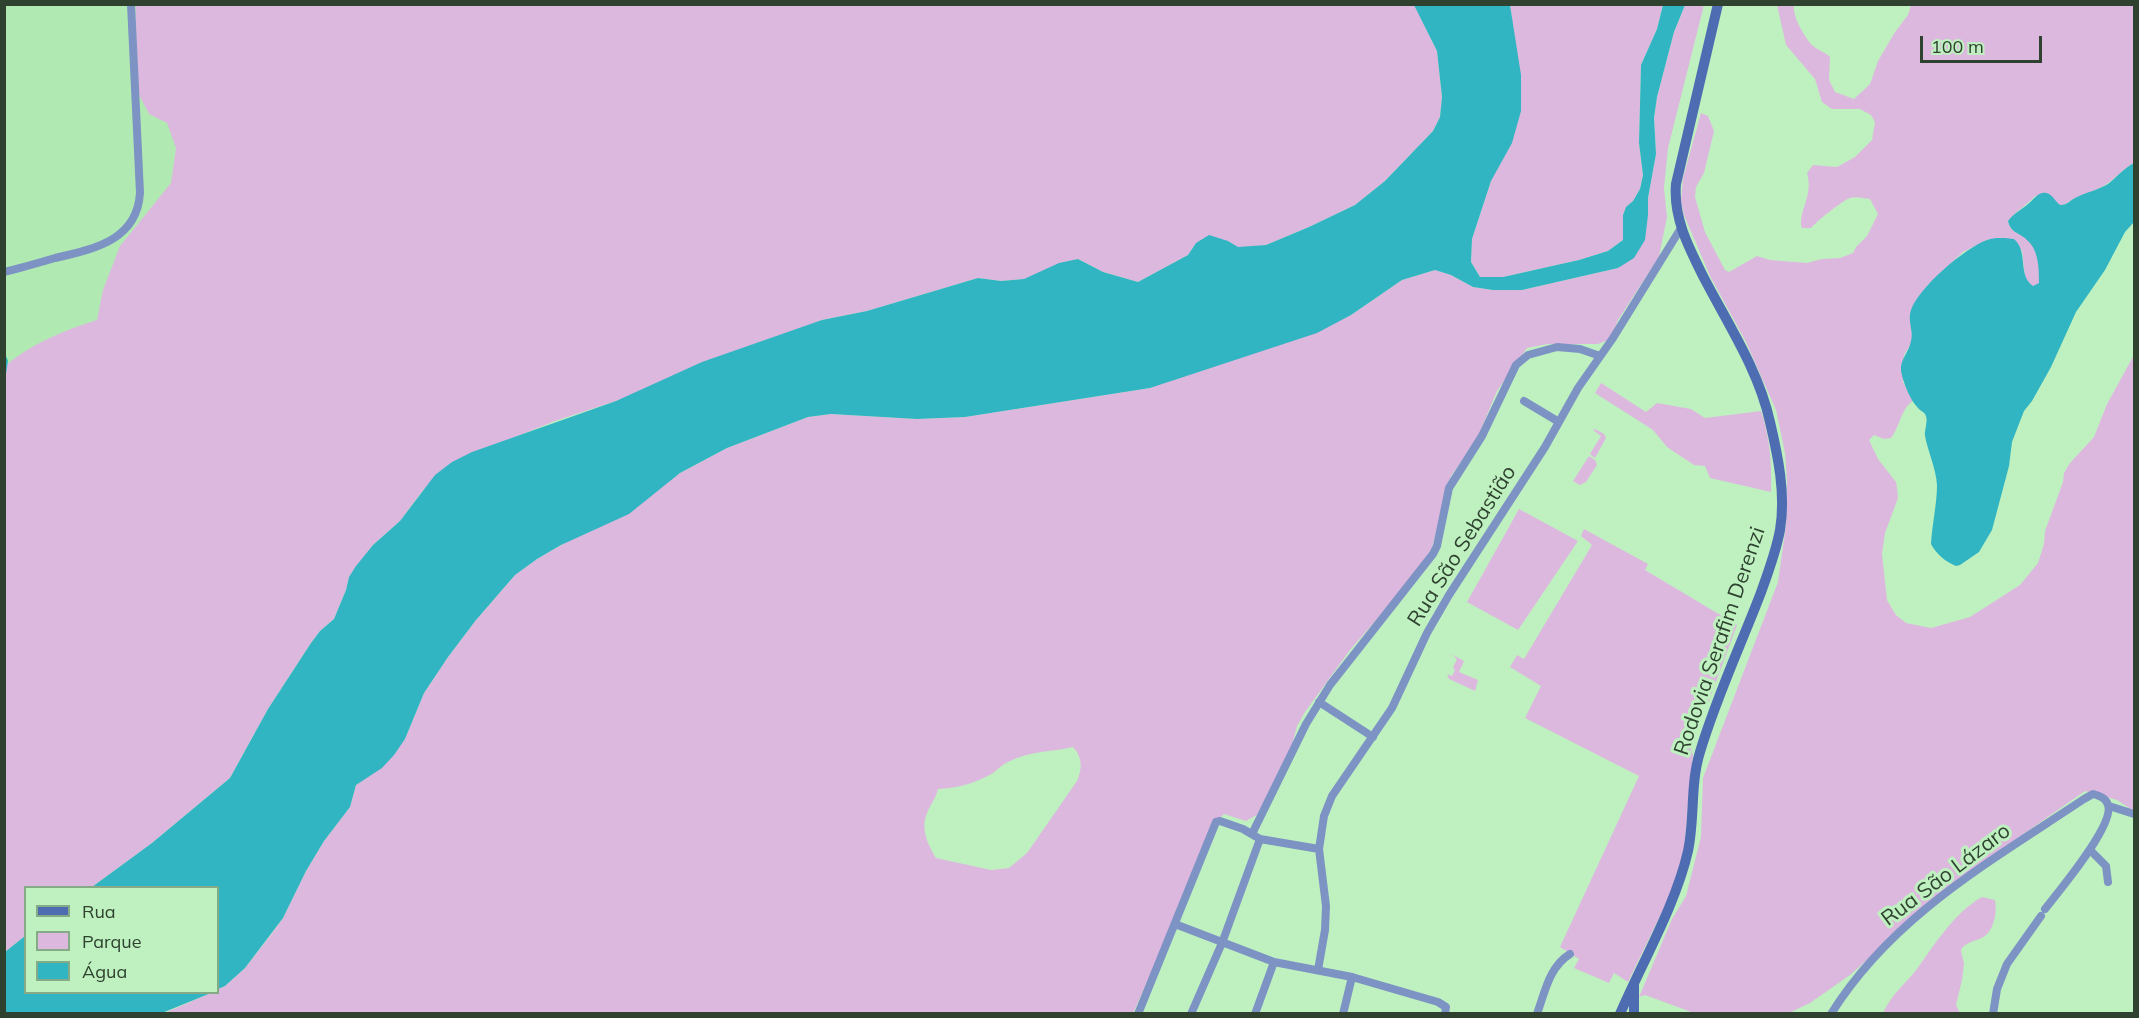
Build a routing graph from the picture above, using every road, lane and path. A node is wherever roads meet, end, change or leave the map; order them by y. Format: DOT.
graph roads {
  1 [pos="130,4"];
  2 [pos="1718,4"];
  3 [pos="1681,228"];
  4 [pos="4,272"];
  5 [pos="1600,356"];
  6 [pos="1524,401"];
  7 [pos="1559,422"];
  8 [pos="1319,702"];
  9 [pos="1373,737"];
  10 [pos="2107,802"];
  11 [pos="2134,814"];
  12 [pos="1252,834"];
  13 [pos="1260,839"];
  14 [pos="1319,849"];
  15 [pos="2090,850"];
  16 [pos="2108,882"];
  17 [pos="1176,924"];
  18 [pos="1222,943"];
  19 [pos="1570,954"];
  20 [pos="1274,962"];
  21 [pos="1318,970"];
  22 [pos="1352,977"];
  23 [pos="1634,982"];
  24 [pos="1634,1013"];
  25 [pos="1138,1014"];
  26 [pos="1191,1014"];
  27 [pos="1255,1014"];
  28 [pos="1343,1014"];
  29 [pos="1445,1014"];
  30 [pos="1537,1014"];
  31 [pos="1620,1014"];
  32 [pos="1831,1014"];
  33 [pos="1993,1014"];
  1 -- 4 [label="street"];
  2 -- 3 [label="main road, Rodovia Serafim Derenzi"];
  3 -- 5 [label="street, Rua São Sebastião"];
  3 -- 23 [label="main road, Rodovia Serafim Derenzi"];
  5 -- 7 [label="street, Rua São Sebastião"];
  5 -- 8 [label="street"];
  6 -- 7 [label="street"];
  7 -- 9 [label="street, Rua São Sebastião"];
  8 -- 9 [label="street"];
  8 -- 12 [label="street"];
  9 -- 14 [label="street, Rua São Sebastião"];
  10 -- 11 [label="street"];
  10 -- 15 [label="street"];
  10 -- 32 [label="street, Rua São Lázaro"];
  12 -- 13 [label="street"];
  12 -- 17 [label="street"];
  13 -- 14 [label="street"];
  13 -- 18 [label="street"];
  14 -- 21 [label="street, Rua São Sebastião"];
  15 -- 16 [label="street"];
  15 -- 33 [label="street"];
  17 -- 18 [label="street"];
  17 -- 25 [label="street"];
  18 -- 20 [label="street"];
  18 -- 26 [label="street"];
  19 -- 30 [label="street"];
  20 -- 21 [label="street"];
  20 -- 27 [label="street"];
  21 -- 22 [label="street"];
  22 -- 28 [label="street"];
  22 -- 29 [label="street"];
  23 -- 24 [label="main road"];
  23 -- 31 [label="main road, Rodovia Serafim Derenzi"];
}
